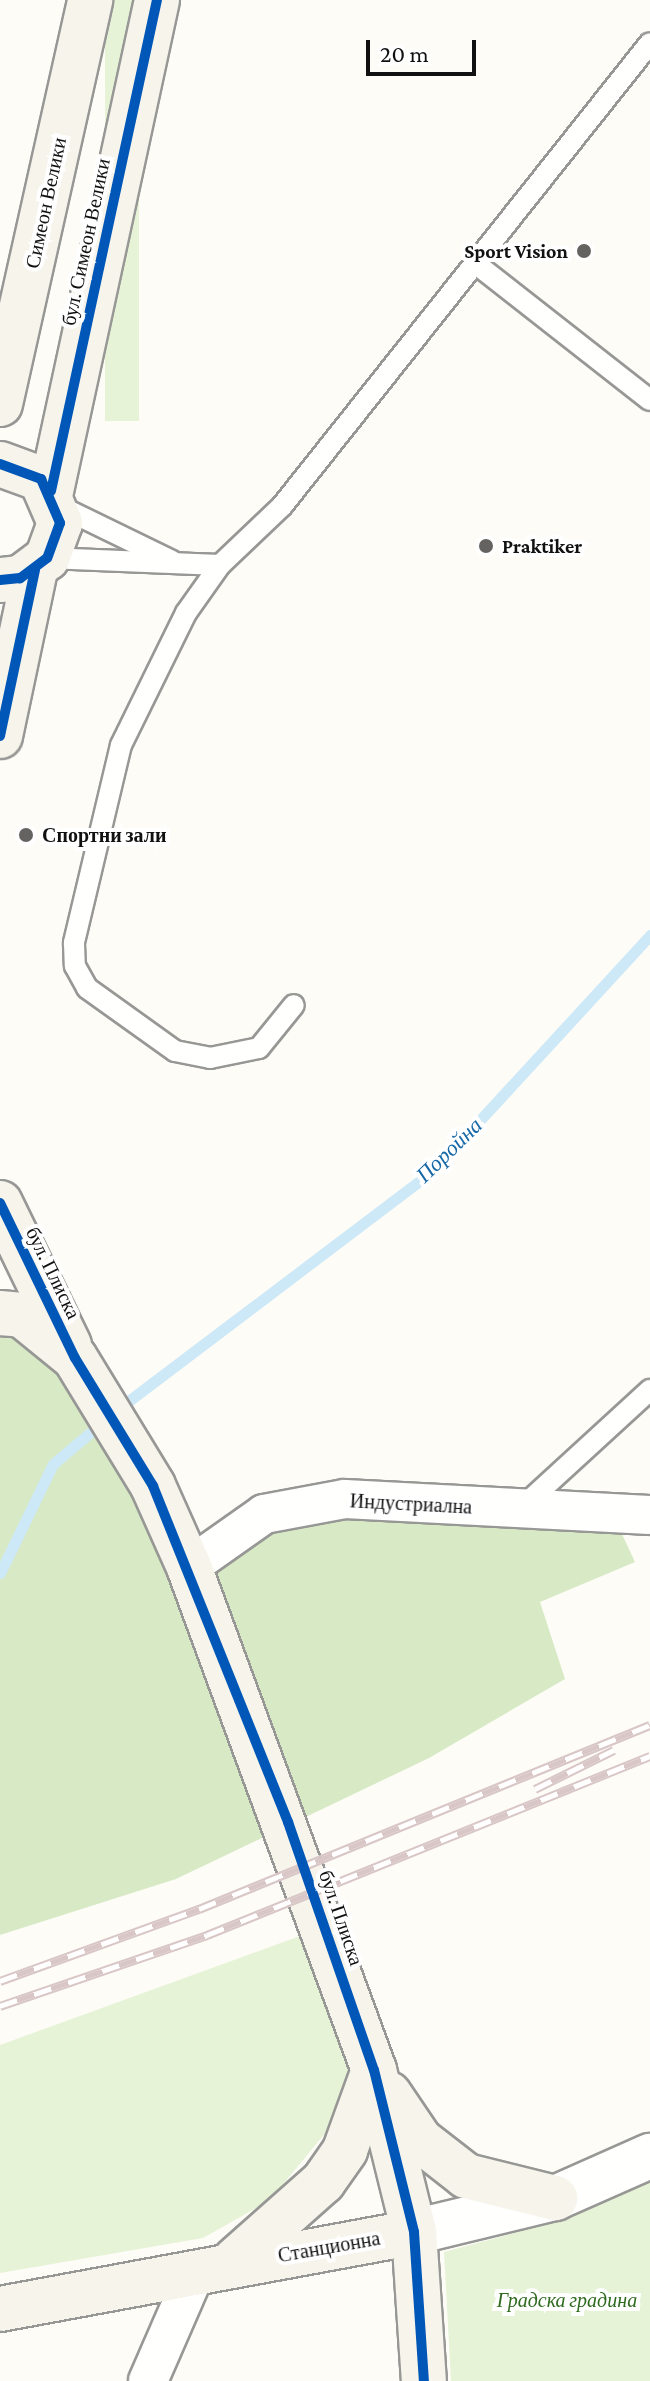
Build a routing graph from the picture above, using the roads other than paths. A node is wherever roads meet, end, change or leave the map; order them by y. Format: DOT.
graph roads {
  1 [pos="90,0"];
  2 [pos="157,0"];
  3 [pos="650,43"];
  4 [pos="475,263"];
  5 [pos="650,400"];
  6 [pos="0,404"];
  7 [pos="0,464"];
  8 [pos="54,498"];
  9 [pos="220,565"];
  10 [pos="183,566"];
  11 [pos="27,570"];
  12 [pos="0,736"];
  13 [pos="294,1005"];
  14 [pos="0,1203"];
  15 [pos="0,1313"];
  16 [pos="75,1358"];
  17 [pos="650,1390"];
  18 [pos="518,1511"];
  19 [pos="650,1515"];
  20 [pos="189,1567"];
  21 [pos="374,2070"];
  22 [pos="650,2156"];
  23 [pos="555,2198"];
  24 [pos="414,2232"];
  25 [pos="212,2269"];
  26 [pos="0,2309"];
  27 [pos="148,2381"];
  28 [pos="424,2381"];
  1 -- 6 [label="main road, Симеон Велики"];
  2 -- 8 [label="main road, бул. Симеон Велики"];
  3 -- 4 [label="lane"];
  4 -- 5 [label="lane"];
  4 -- 9 [label="lane"];
  7 -- 8 [label="main road"];
  8 -- 10 [label="lane"];
  8 -- 11 [label="main road, бул. Симеон Велики"];
  9 -- 10 [label="lane"];
  9 -- 13 [label="lane"];
  10 -- 11 [label="lane"];
  11 -- 12 [label="main road"];
  14 -- 16 [label="main road, бул. Плиска"];
  15 -- 16 [label="main road"];
  16 -- 20 [label="main road, бул. Плиска"];
  17 -- 18 [label="lane"];
  18 -- 19 [label="street, Индустриална"];
  18 -- 20 [label="street, Индустриална"];
  20 -- 21 [label="main road, бул. Плиска"];
  21 -- 23 [label="main road"];
  21 -- 24 [label="main road, бул. Плиска"];
  21 -- 25 [label="main road"];
  22 -- 23 [label="street, Станционна"];
  23 -- 24 [label="street, Станционна"];
  24 -- 25 [label="main road, Станционна"];
  24 -- 28 [label="main road, бул. Плиска"];
  25 -- 26 [label="main road, Станционна"];
  25 -- 27 [label="street"];
}
